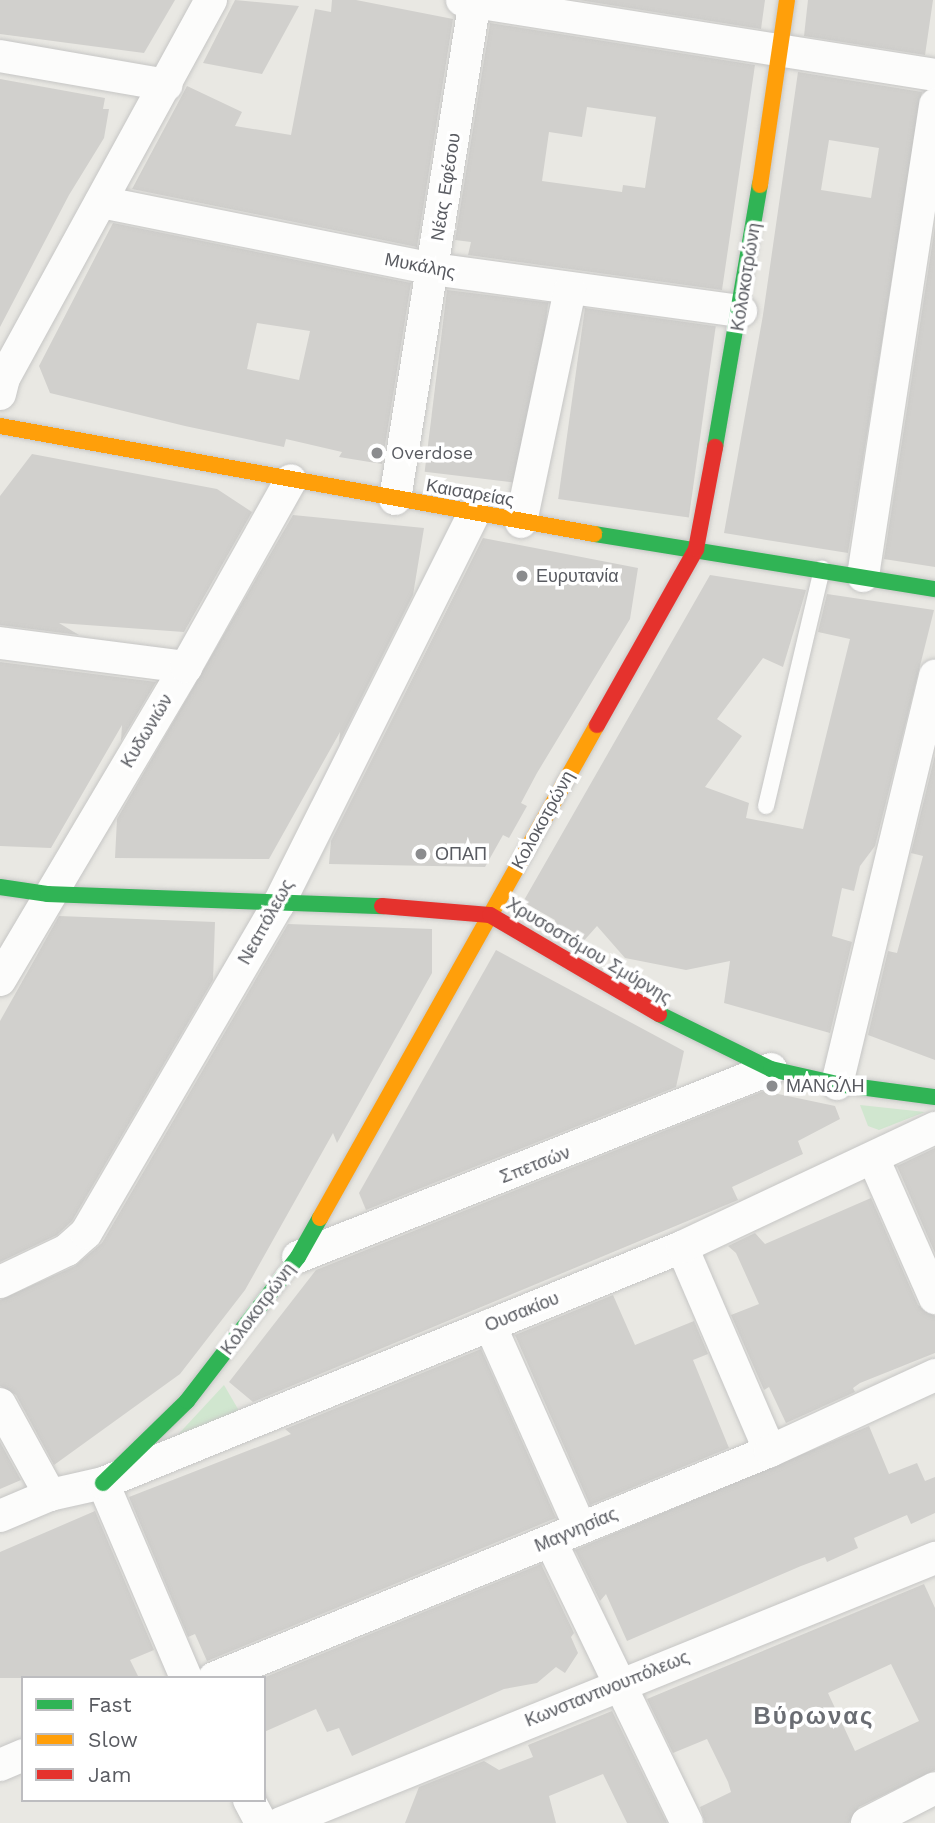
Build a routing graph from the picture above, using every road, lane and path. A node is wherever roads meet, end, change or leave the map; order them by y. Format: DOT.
graph roads {
  1 [pos="211,0"];
  2 [pos="787,0"];
  3 [pos="470,1"];
  4 [pos="780,49"];
  5 [pos="0,56"];
  6 [pos="935,75"];
  7 [pos="167,85"];
  8 [pos="935,104"];
  9 [pos="101,202"];
  10 [pos="433,269"];
  11 [pos="570,290"];
  12 [pos="741,311"];
  13 [pos="0,394"];
  14 [pos="0,426"];
  15 [pos="291,480"];
  16 [pos="395,499"];
  17 [pos="474,514"];
  18 [pos="522,522"];
  19 [pos="696,550"];
  20 [pos="822,569"];
  21 [pos="863,576"];
  22 [pos="935,589"];
  23 [pos="0,643"];
  24 [pos="186,667"];
  25 [pos="935,676"];
  26 [pos="766,806"];
  27 [pos="0,887"];
  28 [pos="48,894"];
  29 [pos="278,905"];
  30 [pos="490,915"];
  31 [pos="0,980"];
  32 [pos="771,1069"];
  33 [pos="836,1084"];
  34 [pos="935,1097"];
  35 [pos="935,1128"];
  36 [pos="874,1160"];
  37 [pos="682,1247"];
  38 [pos="298,1257"];
  39 [pos="0,1282"];
  40 [pos="935,1298"];
  41 [pos="490,1325"];
  42 [pos="935,1376"];
  43 [pos="0,1404"];
  44 [pos="770,1451"];
  45 [pos="103,1483"];
  46 [pos="50,1495"];
  47 [pos="0,1516"];
  48 [pos="580,1527"];
  49 [pos="551,1542"];
  50 [pos="935,1558"];
  51 [pos="185,1676"];
  52 [pos="219,1676"];
  53 [pos="620,1684"];
  54 [pos="21,1756"];
  55 [pos="0,1765"];
  56 [pos="935,1788"];
  57 [pos="250,1802"];
  58 [pos="333,1813"];
  59 [pos="261,1823"];
  60 [pos="281,1823"];
  61 [pos="687,1823"];
  62 [pos="867,1823"];
  1 -- 7 [label="street"];
  2 -- 4 [label="street, Κολοκοτρώνη"];
  3 -- 4 [label="street"];
  3 -- 10 [label="street, Νέας Εφέσου"];
  4 -- 6 [label="street"];
  4 -- 12 [label="street, Κολοκοτρώνη"];
  5 -- 7 [label="street"];
  7 -- 9 [label="street"];
  8 -- 21 [label="street"];
  9 -- 10 [label="street, Μυκάλης"];
  9 -- 13 [label="street"];
  10 -- 11 [label="street, Μυκάλης"];
  10 -- 16 [label="street, Νέας Εφέσου"];
  11 -- 12 [label="street, Μυκάλης"];
  11 -- 18 [label="street"];
  12 -- 19 [label="street, Κολοκοτρώνη"];
  14 -- 15 [label="street, Καισαρείας"];
  15 -- 16 [label="street, Καισαρείας"];
  15 -- 24 [label="street, Κυδωνιών"];
  16 -- 17 [label="street, Καισαρείας"];
  17 -- 18 [label="street, Καισαρείας"];
  17 -- 29 [label="street, Νεαπόλεως"];
  18 -- 19 [label="street, Καισαρείας"];
  19 -- 20 [label="street, Καισαρείας"];
  19 -- 30 [label="street, Κολοκοτρώνη"];
  20 -- 21 [label="street, Καισαρείας"];
  20 -- 26 [label="lane"];
  21 -- 22 [label="street, Καισαρείας"];
  23 -- 24 [label="street"];
  24 -- 28 [label="street, Κυδωνιών"];
  25 -- 33 [label="street"];
  27 -- 28 [label="street, Χρυσοστόμου Σμύρνης"];
  28 -- 29 [label="street, Χρυσοστόμου Σμύρνης"];
  28 -- 31 [label="street, Κυδωνιών"];
  29 -- 30 [label="street, Χρυσοστόμου Σμύρνης"];
  29 -- 39 [label="street, Νεαπόλεως"];
  30 -- 32 [label="street, Χρυσοστόμου Σμύρνης"];
  30 -- 38 [label="street, Κολοκοτρώνη"];
  32 -- 33 [label="street, Χρυσοστόμου Σμύρνης"];
  32 -- 38 [label="street, Σπετσών"];
  33 -- 34 [label="street, Χρυσοστόμου Σμύρνης"];
  35 -- 36 [label="street, Ουσακίου"];
  36 -- 37 [label="street, Ουσακίου"];
  36 -- 40 [label="street"];
  37 -- 41 [label="street, Ουσακίου"];
  37 -- 44 [label="street"];
  38 -- 45 [label="street, Κολοκοτρώνη"];
  41 -- 45 [label="street, Ουσακίου"];
  41 -- 48 [label="street"];
  42 -- 44 [label="street, Μαγνησίας"];
  43 -- 46 [label="street"];
  44 -- 48 [label="street, Μαγνησίας"];
  45 -- 46 [label="street"];
  45 -- 51 [label="street"];
  46 -- 47 [label="street"];
  48 -- 49 [label="street, Μαγνησίας"];
  49 -- 52 [label="street, Μαγνησίας"];
  49 -- 53 [label="street"];
  50 -- 53 [label="street, Κωνσταντινουπόλεως"];
  53 -- 58 [label="street, Κωνσταντινουπόλεως"];
  53 -- 61 [label="street"];
  54 -- 55 [label="street"];
  56 -- 62 [label="street"];
  57 -- 59 [label="street"];
  58 -- 60 [label="street, Κωνσταντινουπόλεως"];
}
